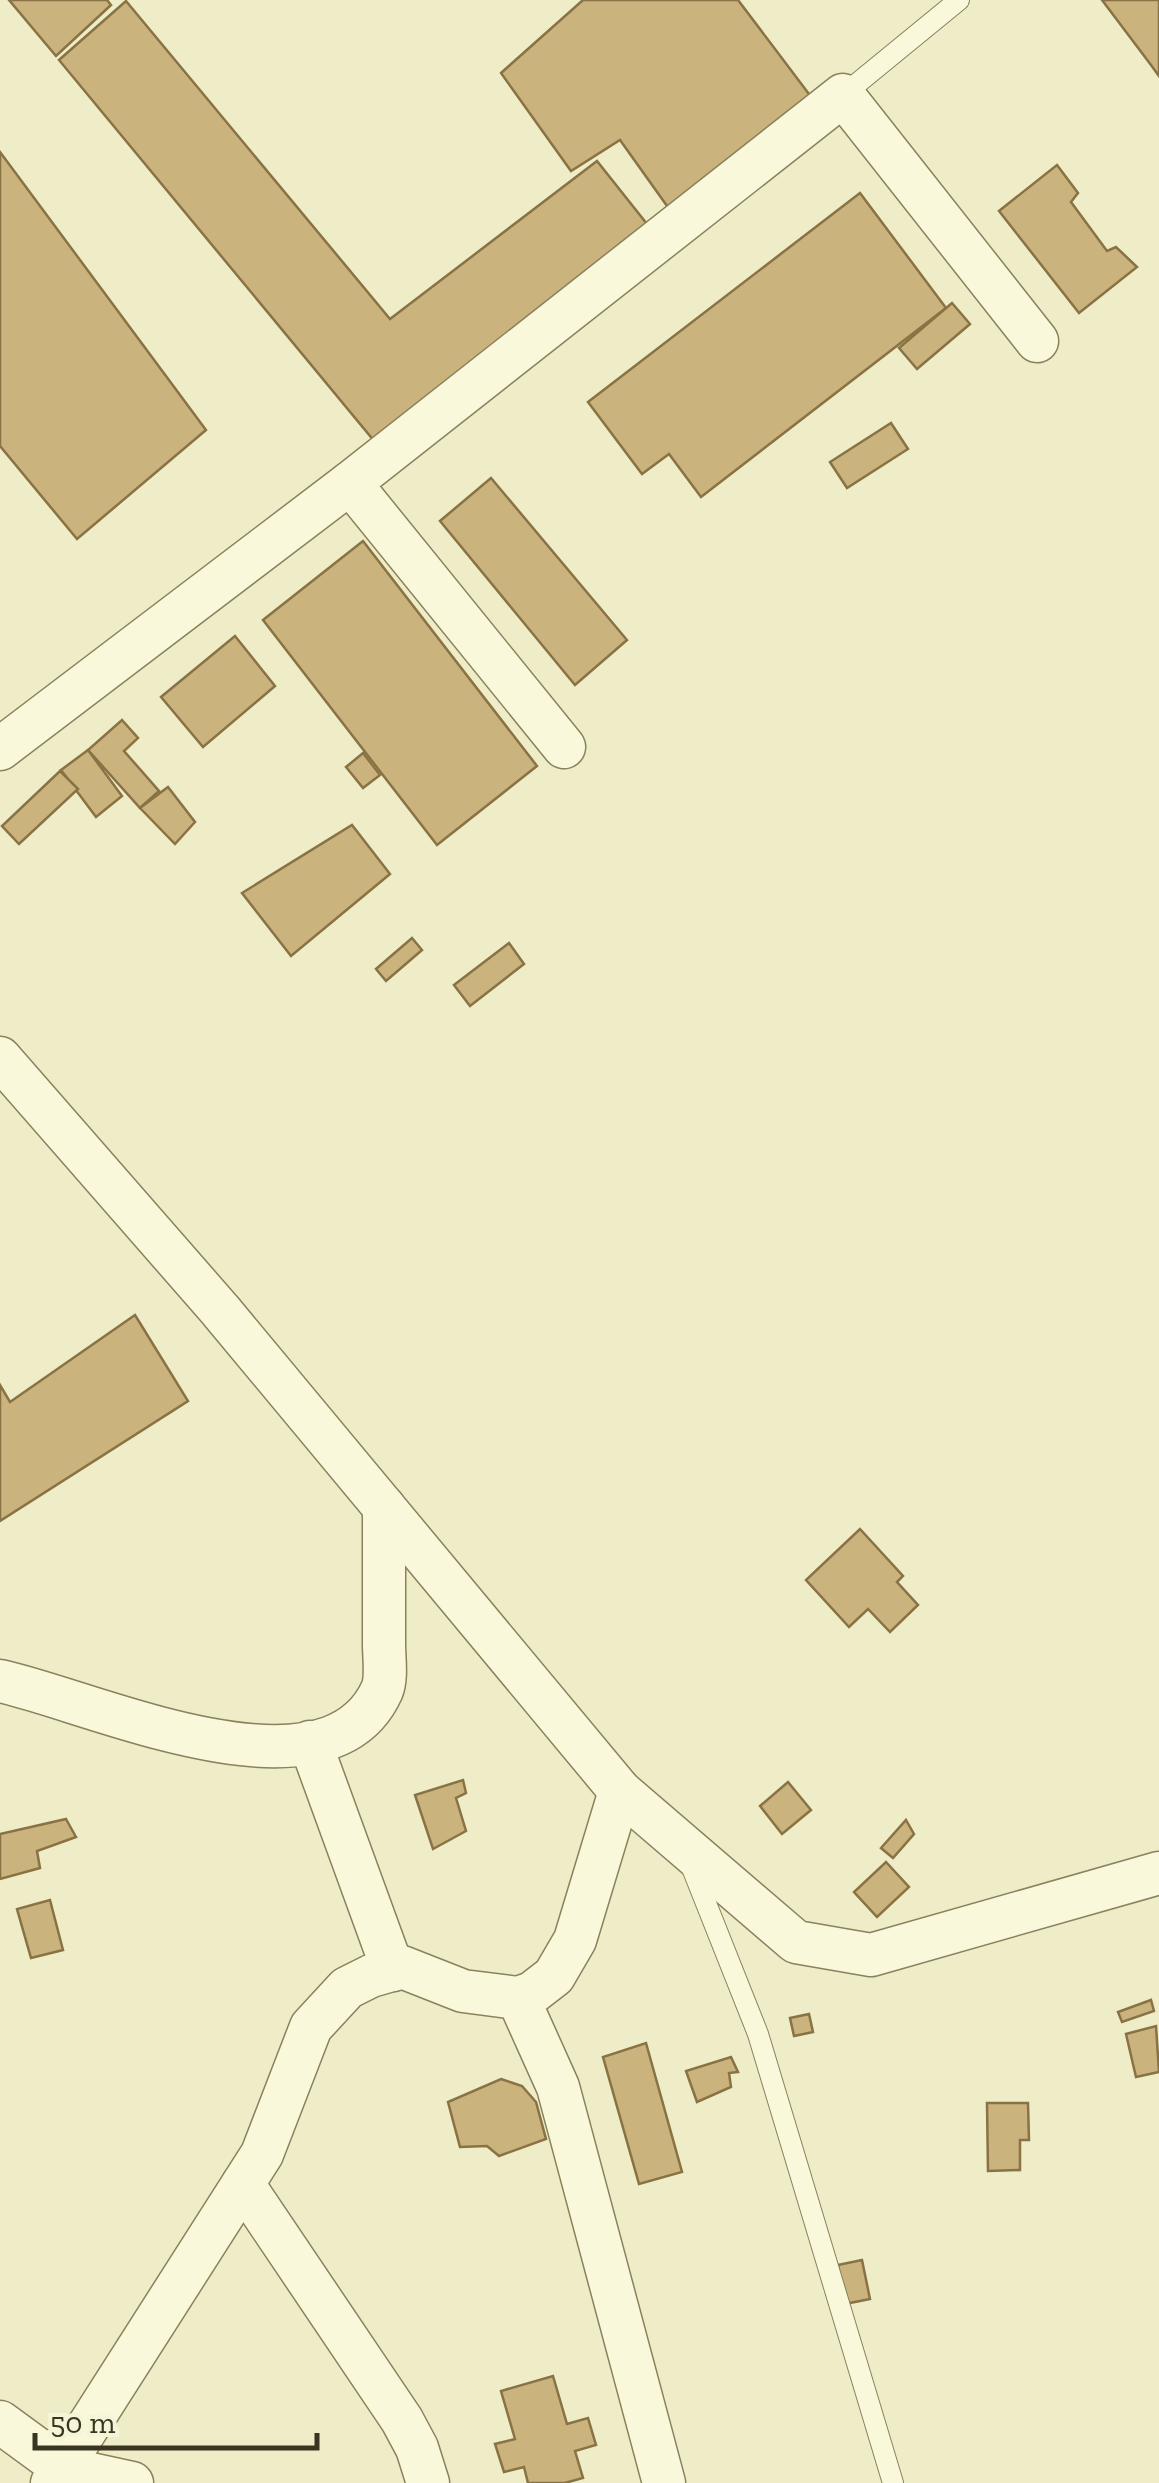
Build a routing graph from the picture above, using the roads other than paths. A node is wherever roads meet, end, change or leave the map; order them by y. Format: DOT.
graph roads {
  1 [pos="960,0"];
  2 [pos="843,95"];
  3 [pos="1038,341"];
  4 [pos="350,484"];
  5 [pos="564,747"];
  6 [pos="0,749"];
  7 [pos="0,1058"];
  8 [pos="384,1507"];
  9 [pos="0,1681"];
  10 [pos="310,1742"];
  11 [pos="620,1790"];
  12 [pos="682,1842"];
  13 [pos="1159,1873"];
  14 [pos="393,1970"];
  15 [pos="518,1998"];
  16 [pos="243,2184"];
  17 [pos="0,2422"];
  18 [pos="58,2476"];
  19 [pos="132,2483"];
  20 [pos="428,2483"];
  21 [pos="664,2483"];
  22 [pos="893,2483"];
  1 -- 2 [label="lane"];
  2 -- 3 [label="street"];
  2 -- 4 [label="street"];
  4 -- 5 [label="street"];
  4 -- 6 [label="street"];
  7 -- 8 [label="street"];
  8 -- 10 [label="street"];
  8 -- 11 [label="street"];
  9 -- 10 [label="street"];
  10 -- 14 [label="street"];
  11 -- 12 [label="street"];
  11 -- 15 [label="street"];
  12 -- 13 [label="street"];
  12 -- 22 [label="lane"];
  14 -- 15 [label="street"];
  14 -- 16 [label="street"];
  15 -- 21 [label="street"];
  16 -- 18 [label="street"];
  16 -- 20 [label="street"];
  17 -- 18 [label="street"];
  18 -- 19 [label="street"];
}
